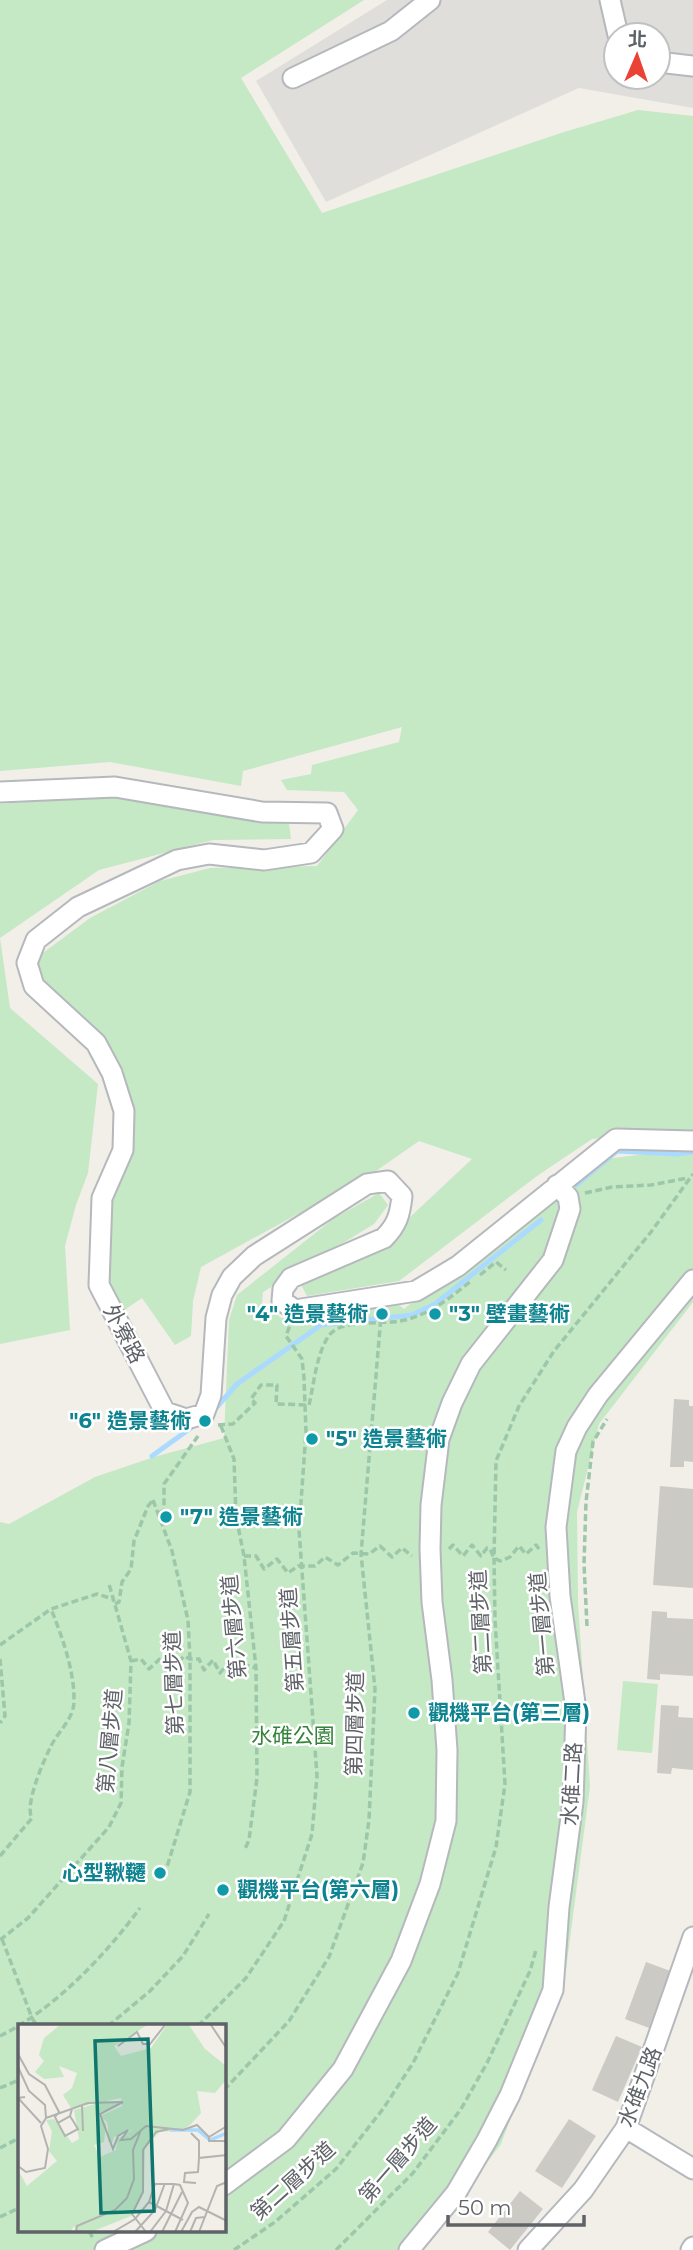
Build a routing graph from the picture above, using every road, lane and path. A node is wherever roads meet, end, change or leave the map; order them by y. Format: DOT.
graph roads {
  1 [pos="430,0"];
  2 [pos="610,0"];
  3 [pos="615,21"];
  4 [pos="672,64"];
  5 [pos="693,66"];
  6 [pos="293,78"];
  7 [pos="0,792"];
  8 [pos="693,1141"];
  9 [pos="691,1176"];
  10 [pos="563,1191"];
  11 [pos="693,1280"];
  12 [pos="381,1316"];
  13 [pos="382,1322"];
  14 [pos="286,1336"];
  15 [pos="305,1407"];
  16 [pos="607,1419"];
  17 [pos="207,1422"];
  18 [pos="221,1426"];
  19 [pos="159,1513"];
  20 [pos="430,1549"];
  21 [pos="361,1554"];
  22 [pos="244,1556"];
  23 [pos="542,1557"];
  24 [pos="494,1558"];
  25 [pos="303,1565"];
  26 [pos="109,1584"];
  27 [pos="113,1599"];
  28 [pos="116,1604"];
  29 [pos="51,1609"];
  30 [pos="587,1626"];
  31 [pos="0,1645"];
  32 [pos="0,1659"];
  33 [pos="190,1659"];
  34 [pos="131,1661"];
  35 [pos="256,1668"];
  36 [pos="0,1723"];
  37 [pos="245,1849"];
  38 [pos="0,1856"];
  39 [pos="167,1867"];
  40 [pos="140,1908"];
  41 [pos="209,1914"];
  42 [pos="693,1937"];
  43 [pos="1,1940"];
  44 [pos="537,1944"];
  45 [pos="32,2018"];
  46 [pos="21,2024"];
  47 [pos="36,2024"];
  48 [pos="110,2024"];
  49 [pos="200,2024"];
  50 [pos="18,2026"];
  51 [pos="0,2036"];
  52 [pos="18,2080"];
  53 [pos="0,2088"];
  54 [pos="226,2088"];
  55 [pos="626,2128"];
  56 [pos="18,2139"];
  57 [pos="0,2148"];
  58 [pos="693,2169"];
  59 [pos="226,2184"];
  60 [pos="18,2208"];
  61 [pos="0,2217"];
  62 [pos="144,2232"];
  63 [pos="338,2249"];
  64 [pos="105,2250"];
  65 [pos="234,2250"];
  66 [pos="410,2250"];
  67 [pos="528,2250"];
  1 -- 6 [label="street"];
  2 -- 3 [label="street"];
  4 -- 5 [label="street"];
  7 -- 17 [label="street, 外寮路"];
  8 -- 10 [label="street"];
  9 -- 10 [label="path"];
  9 -- 24 [label="path, 第二層步道"];
  10 -- 17 [label="street"];
  10 -- 20 [label="street"];
  11 -- 66 [label="street, 水碓二路"];
  12 -- 13 [label="path, 第四層步道"];
  13 -- 15 [label="path"];
  13 -- 21 [label="path, 第四層步道"];
  14 -- 15 [label="path, 第五層步道"];
  15 -- 18 [label="path"];
  15 -- 25 [label="path, 第五層步道"];
  16 -- 30 [label="path"];
  17 -- 18 [label="path"];
  17 -- 18 [label="path"];
  17 -- 19 [label="path"];
  18 -- 22 [label="path, 第六層步道"];
  19 -- 28 [label="path, 第七層步道"];
  19 -- 33 [label="path, 第七層步道"];
  20 -- 21 [label="path"];
  20 -- 24 [label="path"];
  20 -- 59 [label="street"];
  21 -- 25 [label="path"];
  21 -- 54 [label="path, 第四層步道"];
  22 -- 25 [label="path"];
  22 -- 35 [label="path, 第六層步道"];
  23 -- 24 [label="path"];
  24 -- 65 [label="path, 第二層步道"];
  25 -- 49 [label="path, 第五層步道"];
  26 -- 27 [label="path, 第八層步道"];
  27 -- 28 [label="path, 第八層步道"];
  27 -- 29 [label="path"];
  28 -- 34 [label="path, 第八層步道"];
  29 -- 31 [label="path"];
  29 -- 38 [label="path"];
  32 -- 36 [label="path"];
  33 -- 34 [label="path"];
  33 -- 35 [label="path"];
  33 -- 39 [label="path, 第七層步道"];
  34 -- 43 [label="path, 第八層步道"];
  35 -- 37 [label="path, 第六層步道"];
  40 -- 45 [label="path"];
  41 -- 48 [label="path"];
  42 -- 55 [label="street, 水碓九路"];
  43 -- 45 [label="path"];
  44 -- 63 [label="path, 第一層步道"];
  45 -- 46 [label="path"];
  45 -- 47 [label="path"];
  50 -- 51 [label="path"];
  52 -- 53 [label="path"];
  55 -- 58 [label="street"];
  55 -- 67 [label="street, 水碓九路"];
  56 -- 57 [label="path"];
  60 -- 61 [label="path"];
  62 -- 64 [label="street"];
}
